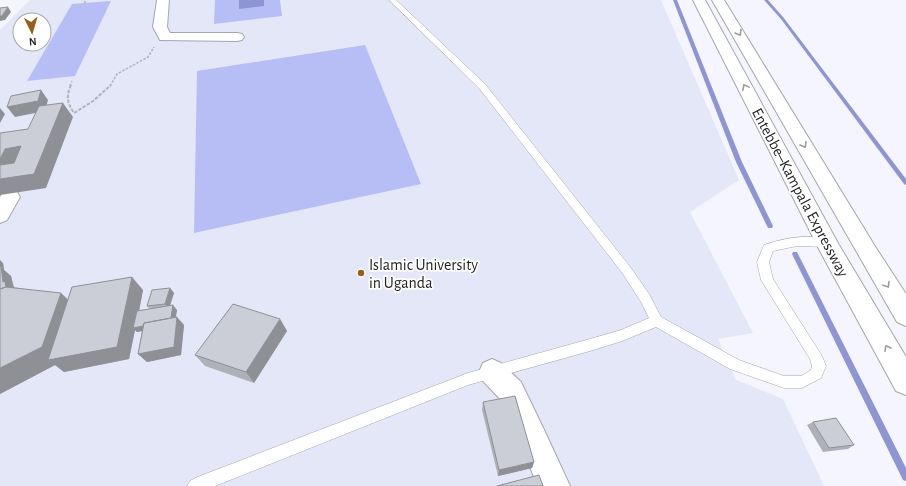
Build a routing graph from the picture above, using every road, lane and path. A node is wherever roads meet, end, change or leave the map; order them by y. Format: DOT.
graph roads {
  1 [pos="87,0"];
  2 [pos="163,0"];
  3 [pos="392,0"];
  4 [pos="699,0"];
  5 [pos="718,0"];
  6 [pos="84,3"];
  7 [pos="237,37"];
  8 [pos="165,38"];
  9 [pos="72,81"];
  10 [pos="10,197"];
  11 [pos="0,215"];
  12 [pos="827,242"];
  13 [pos="906,315"];
  14 [pos="657,320"];
  15 [pos="492,372"];
  16 [pos="906,382"];
  17 [pos="195,486"];
  18 [pos="554,486"];
  1 -- 6 [label="path"];
  2 -- 8 [label="main road"];
  3 -- 14 [label="lane"];
  12 -- 4 [label="main road, Entebbe–Kampala Expressway, one-way"];
  5 -- 13 [label="main road, Entebbe–Kampala Expressway, one-way"];
  7 -- 8 [label="main road"];
  8 -- 9 [label="path"];
  10 -- 11 [label="main road"];
  12 -- 14 [label="lane"];
  16 -- 12 [label="main road, Entebbe–Kampala Expressway, one-way"];
  14 -- 15 [label="lane"];
  15 -- 17 [label="lane"];
  15 -- 18 [label="main road"];
}
